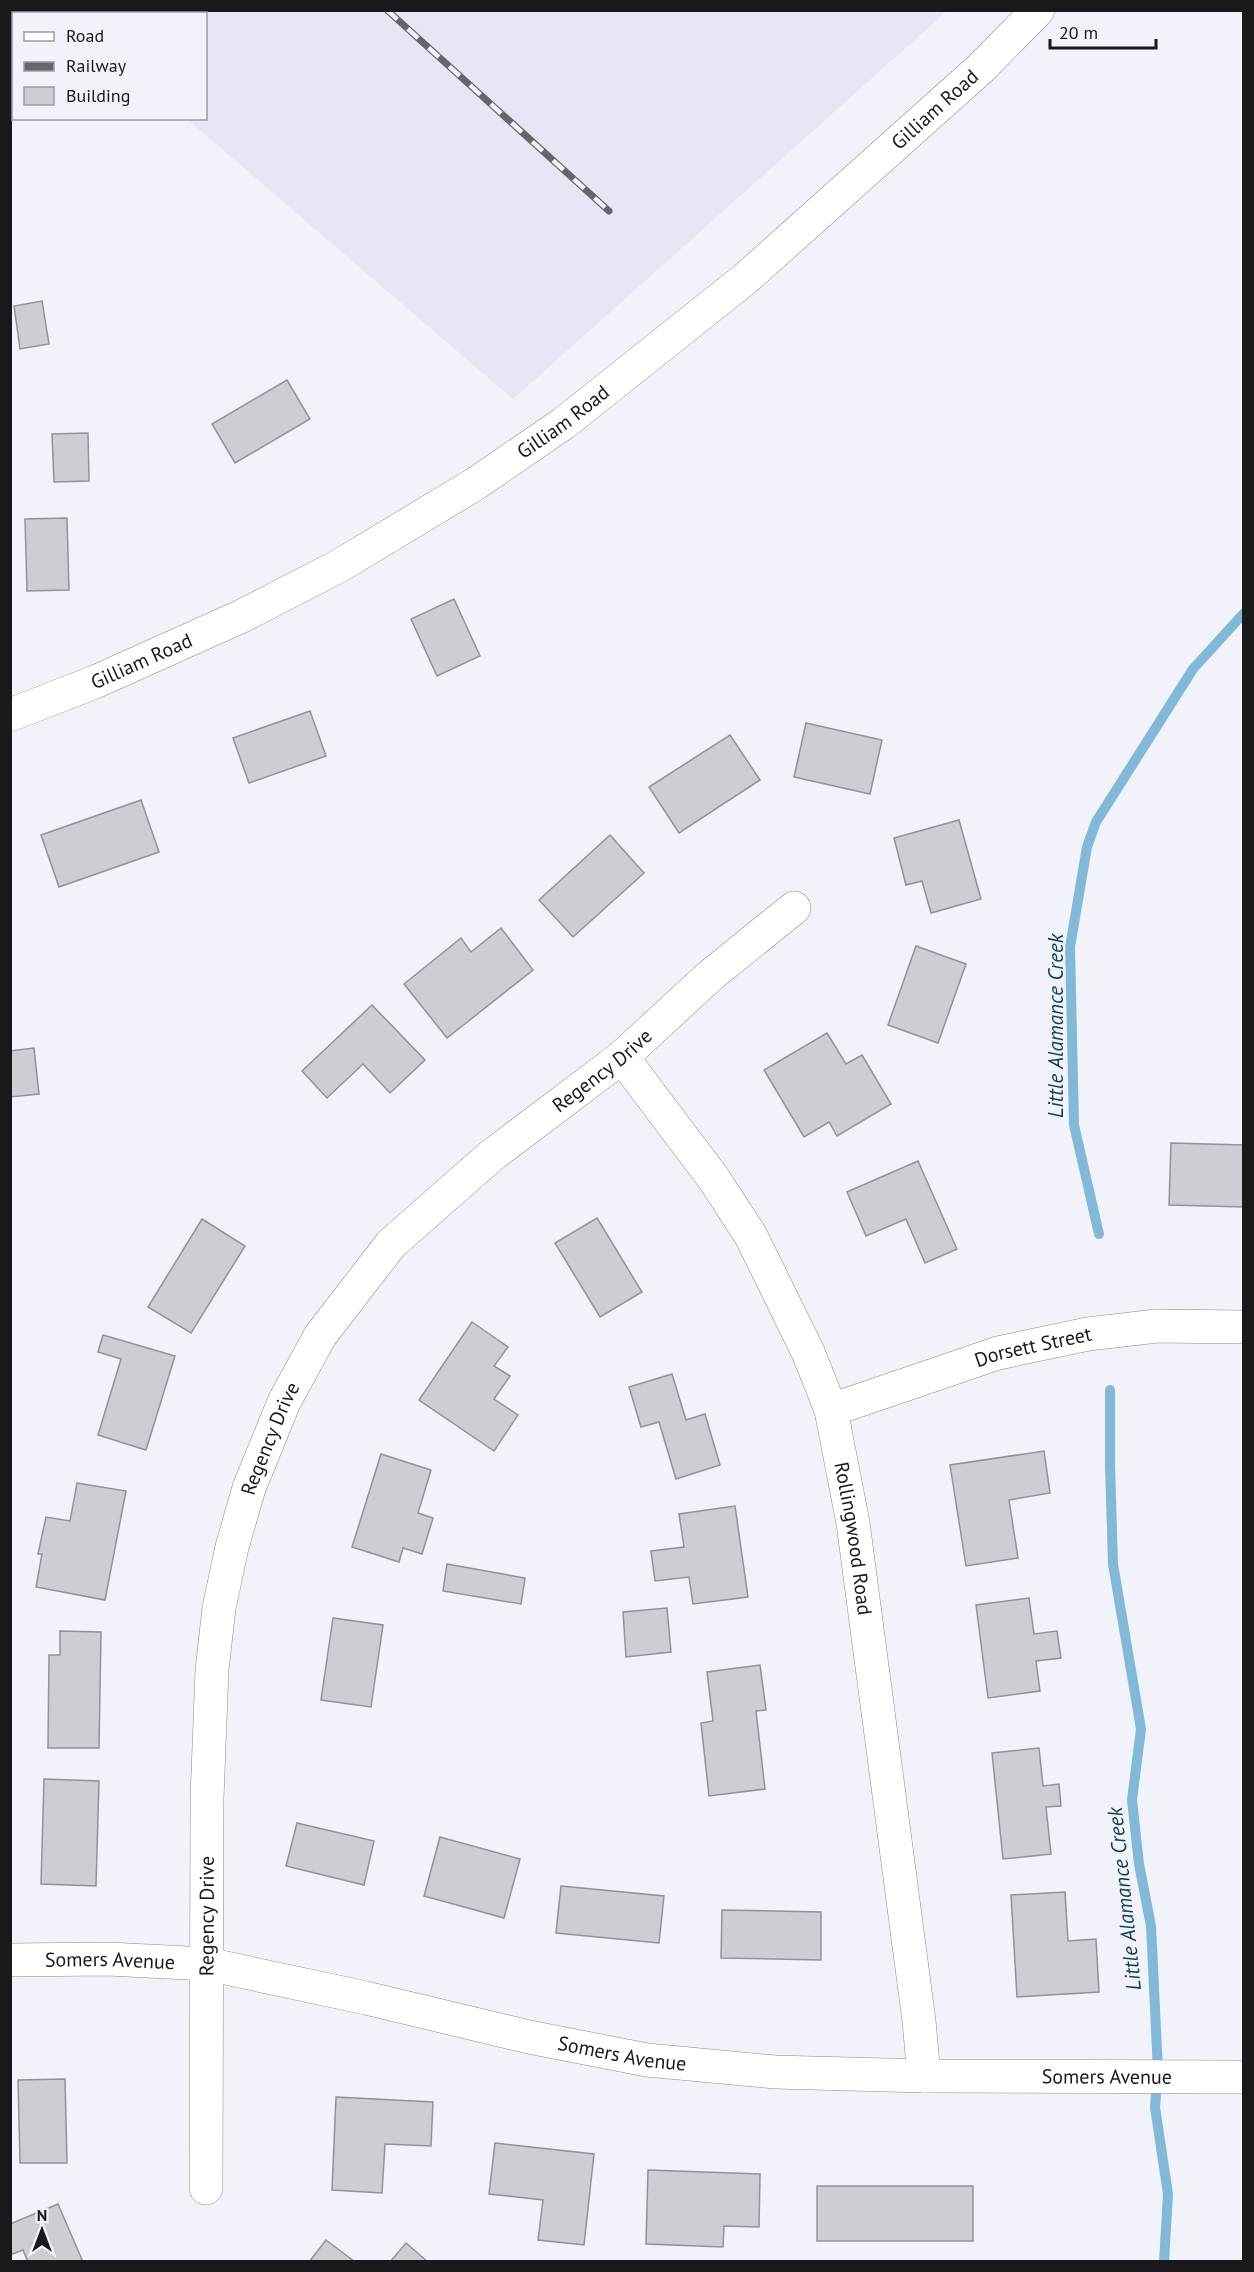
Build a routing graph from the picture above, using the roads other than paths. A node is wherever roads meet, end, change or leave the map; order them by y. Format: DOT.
graph roads {
  1 [pos="1038,10"];
  2 [pos="10,715"];
  3 [pos="794,908"];
  4 [pos="622,1057"];
  5 [pos="1244,1327"];
  6 [pos="831,1410"];
  7 [pos="10,1960"];
  8 [pos="207,1964"];
  9 [pos="924,2076"];
  10 [pos="1244,2077"];
  11 [pos="206,2188"];
  1 -- 2 [label="street, Gilliam Road"];
  3 -- 4 [label="street, Regency Drive"];
  4 -- 6 [label="street, Rollingwood Road"];
  4 -- 8 [label="street, Regency Drive"];
  5 -- 6 [label="street, Dorsett Street"];
  6 -- 9 [label="street, Rollingwood Road"];
  7 -- 8 [label="street, Somers Avenue"];
  8 -- 9 [label="street, Somers Avenue"];
  8 -- 11 [label="street, Regency Drive"];
  9 -- 10 [label="street, Somers Avenue"];
}
